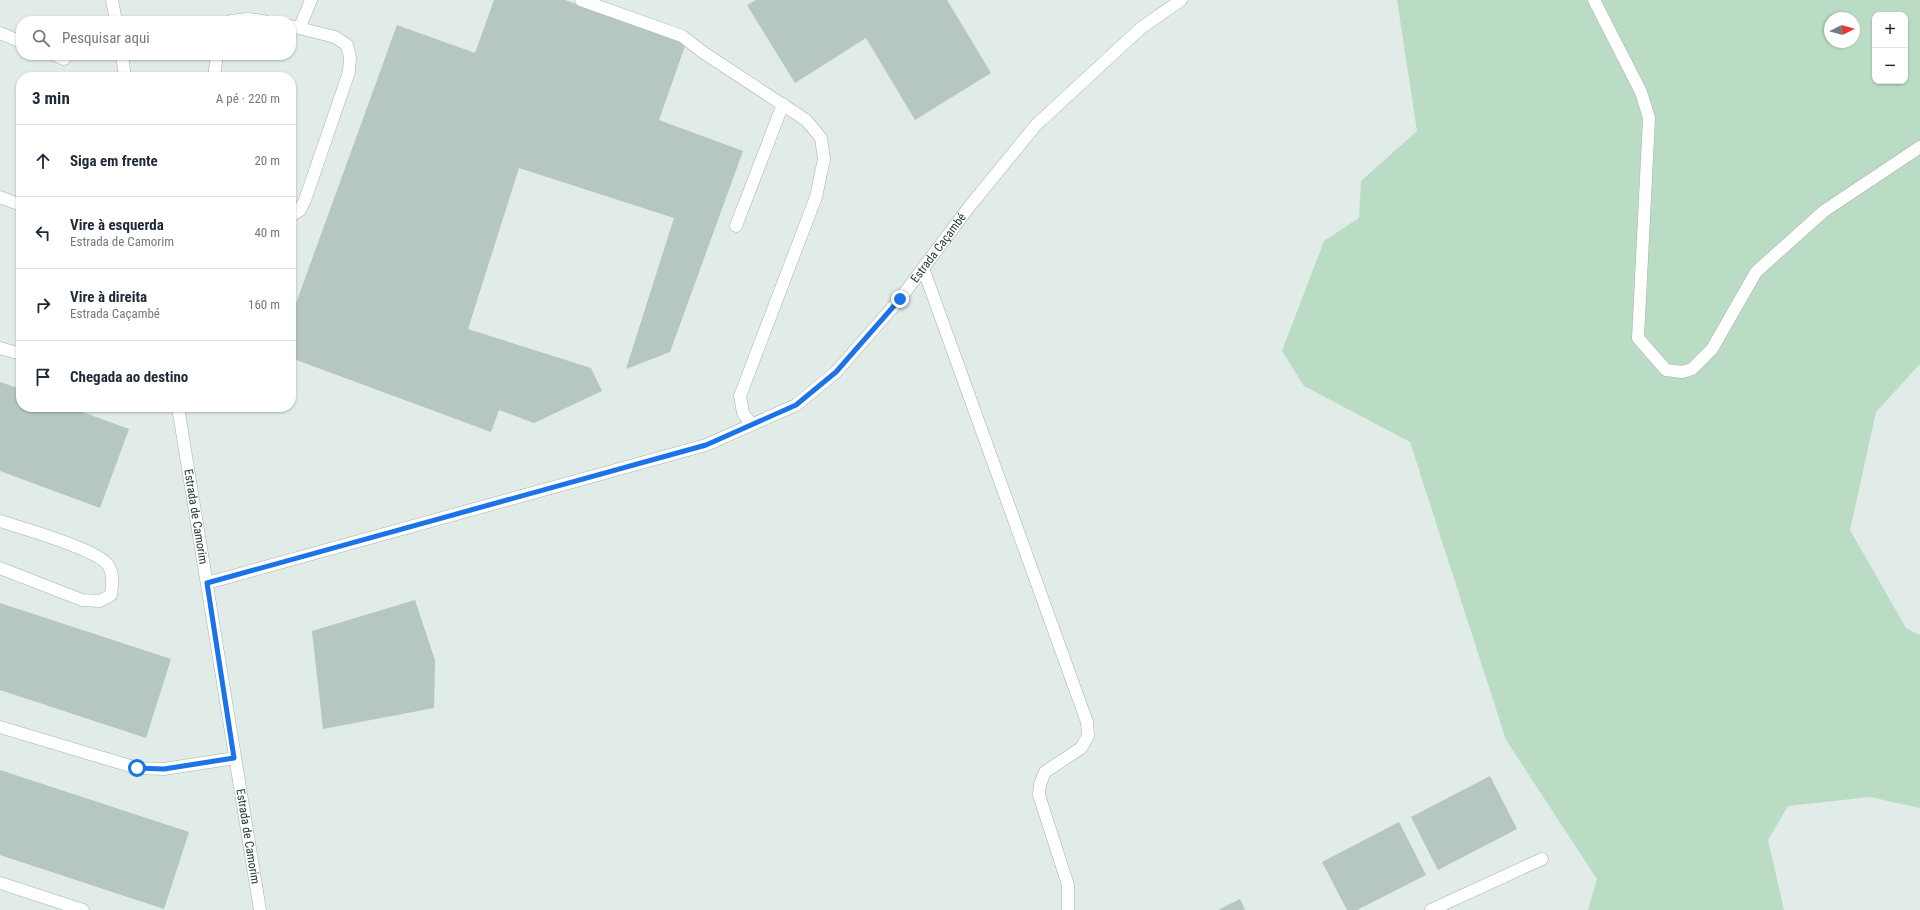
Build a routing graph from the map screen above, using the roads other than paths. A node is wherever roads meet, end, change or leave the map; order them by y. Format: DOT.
graph roads {
  1 [pos="112,0"];
  2 [pos="311,0"];
  3 [pos="581,0"];
  4 [pos="1181,0"];
  5 [pos="1594,0"];
  6 [pos="115,16"];
  7 [pos="296,24"];
  8 [pos="296,26"];
  9 [pos="0,33"];
  10 [pos="16,40"];
  11 [pos="123,60"];
  12 [pos="216,60"];
  13 [pos="124,72"];
  14 [pos="215,72"];
  15 [pos="784,104"];
  16 [pos="1920,147"];
  17 [pos="0,197"];
  18 [pos="16,203"];
  19 [pos="296,213"];
  20 [pos="736,226"];
  21 [pos="923,268"];
  22 [pos="0,348"];
  23 [pos="16,353"];
  24 [pos="179,412"];
  25 [pos="751,424"];
  26 [pos="0,521"];
  27 [pos="0,568"];
  28 [pos="207,583"];
  29 [pos="0,727"];
  30 [pos="234,758"];
  31 [pos="1542,859"];
  32 [pos="0,883"];
  33 [pos="83,910"];
  34 [pos="260,910"];
  35 [pos="1068,910"];
  36 [pos="1431,910"];
  1 -- 6 [label="street"];
  2 -- 7 [label="street"];
  3 -- 15 [label="street"];
  4 -- 21 [label="street, Estrada Caçambé"];
  5 -- 16 [label="street"];
  8 -- 19 [label="street"];
  9 -- 10 [label="street"];
  11 -- 13 [label="street"];
  12 -- 14 [label="street"];
  15 -- 20 [label="street"];
  15 -- 25 [label="street"];
  17 -- 18 [label="street"];
  21 -- 25 [label="street, Estrada Caçambé"];
  21 -- 35 [label="street"];
  22 -- 23 [label="street"];
  24 -- 28 [label="street, Estrada de Camorim"];
  25 -- 28 [label="street, Estrada Caçambé"];
  26 -- 27 [label="street"];
  28 -- 30 [label="street, Estrada de Camorim"];
  29 -- 30 [label="street"];
  30 -- 34 [label="street, Estrada de Camorim"];
  31 -- 36 [label="street"];
  32 -- 33 [label="street"];
}
